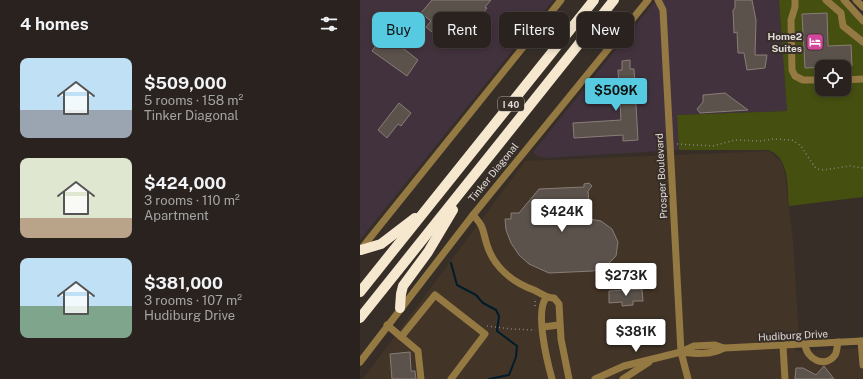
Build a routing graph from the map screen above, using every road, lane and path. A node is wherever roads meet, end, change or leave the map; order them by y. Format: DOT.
graph roads {
  1 [pos="562,0"];
  2 [pos="594,0"];
  3 [pos="614,0"];
  4 [pos="648,0"];
  5 [pos="658,0"];
  6 [pos="795,0"];
  7 [pos="826,0"];
  8 [pos="856,0"];
  9 [pos="845,2"];
  10 [pos="863,7"];
  11 [pos="838,10"];
  12 [pos="863,21"];
  13 [pos="863,42"];
  14 [pos="863,79"];
  15 [pos="815,80"];
  16 [pos="851,80"];
  17 [pos="669,144"];
  18 [pos="863,168"];
  19 [pos="470,181"];
  20 [pos="428,208"];
  21 [pos="473,215"];
  22 [pos="361,250"];
  23 [pos="360,292"];
  24 [pos="546,298"];
  25 [pos="400,308"];
  26 [pos="360,318"];
  27 [pos="559,325"];
  28 [pos="387,326"];
  29 [pos="489,327"];
  30 [pos="540,328"];
  31 [pos="401,337"];
  32 [pos="862,341"];
  33 [pos="838,342"];
  34 [pos="805,344"];
  35 [pos="783,346"];
  36 [pos="681,352"];
  37 [pos="652,360"];
  38 [pos="360,362"];
  39 [pos="863,365"];
  40 [pos="421,379"];
  41 [pos="452,379"];
  42 [pos="552,379"];
  43 [pos="569,379"];
  44 [pos="595,379"];
  45 [pos="622,379"];
  46 [pos="688,379"];
  47 [pos="785,379"];
  1 -- 22 [label="street"];
  2 -- 20 [label="highway, I 40"];
  3 -- 19 [label="highway, Tinker Diagonal / I 40"];
  4 -- 21 [label="street, Tinker Diagonal"];
  5 -- 17 [label="street, Prosper Boulevard"];
  6 -- 15 [label="street"];
  7 -- 11 [label="street"];
  8 -- 10 [label="street"];
  9 -- 11 [label="street"];
  9 -- 12 [label="street"];
  11 -- 13 [label="street"];
  14 -- 16 [label="street"];
  17 -- 18 [label="path"];
  17 -- 36 [label="street, Prosper Boulevard"];
  19 -- 25 [label="highway"];
  19 -- 26 [label="highway, Tinker Diagonal / I 40"];
  20 -- 22 [label="highway"];
  20 -- 23 [label="highway, I 40"];
  21 -- 24 [label="street"];
  21 -- 25 [label="street, Tinker Diagonal"];
  24 -- 27 [label="street"];
  24 -- 30 [label="street"];
  25 -- 28 [label="street, Tinker Diagonal"];
  27 -- 30 [label="street"];
  27 -- 43 [label="street"];
  28 -- 31 [label="street"];
  28 -- 38 [label="street, Tinker Diagonal"];
  29 -- 30 [label="path"];
  30 -- 42 [label="street"];
  31 -- 40 [label="street"];
  31 -- 41 [label="street"];
  32 -- 33 [label="street, Hudiburg Drive"];
  32 -- 39 [label="street"];
  33 -- 34 [label="street, Hudiburg Drive"];
  33 -- 34 [label="street"];
  34 -- 35 [label="street, Hudiburg Drive"];
  35 -- 36 [label="street, Hudiburg Drive"];
  35 -- 47 [label="street"];
  36 -- 37 [label="street, Hudiburg Drive"];
  36 -- 46 [label="street, Prosper Boulevard"];
  37 -- 44 [label="street, Hudiburg Drive"];
  37 -- 45 [label="street, Hudiburg Drive"];
}
